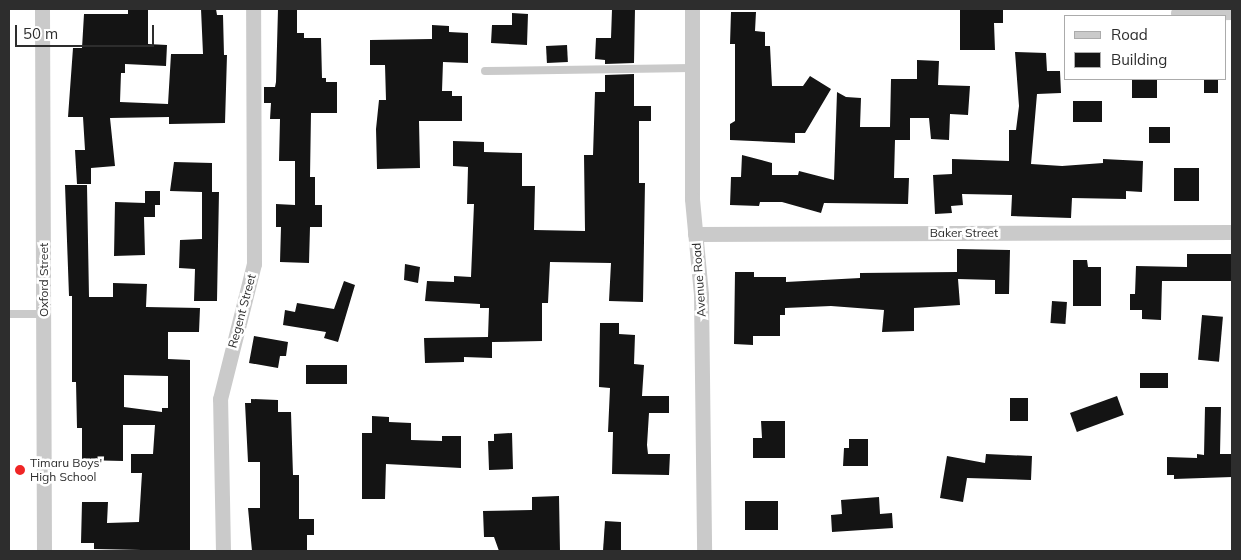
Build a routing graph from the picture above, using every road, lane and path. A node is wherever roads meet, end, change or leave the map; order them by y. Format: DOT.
graph roads {
  1 [pos="42,9"];
  2 [pos="253,9"];
  3 [pos="692,9"];
  4 [pos="1232,12"];
  5 [pos="1178,13"];
  6 [pos="692,68"];
  7 [pos="485,71"];
  8 [pos="1232,232"];
  9 [pos="695,234"];
  10 [pos="9,314"];
  11 [pos="44,314"];
  12 [pos="44,551"];
  13 [pos="222,551"];
  14 [pos="704,551"];
  1 -- 11 [label="street, Oxford Street"];
  2 -- 13 [label="street, Regent Street"];
  3 -- 6 [label="street, Avenue Road"];
  4 -- 5 [label="street"];
  6 -- 7 [label="lane"];
  6 -- 9 [label="street, Avenue Road"];
  8 -- 9 [label="street, Baker Street"];
  9 -- 14 [label="street, Avenue Road"];
  10 -- 11 [label="lane"];
  11 -- 12 [label="street, Oxford Street"];
}
